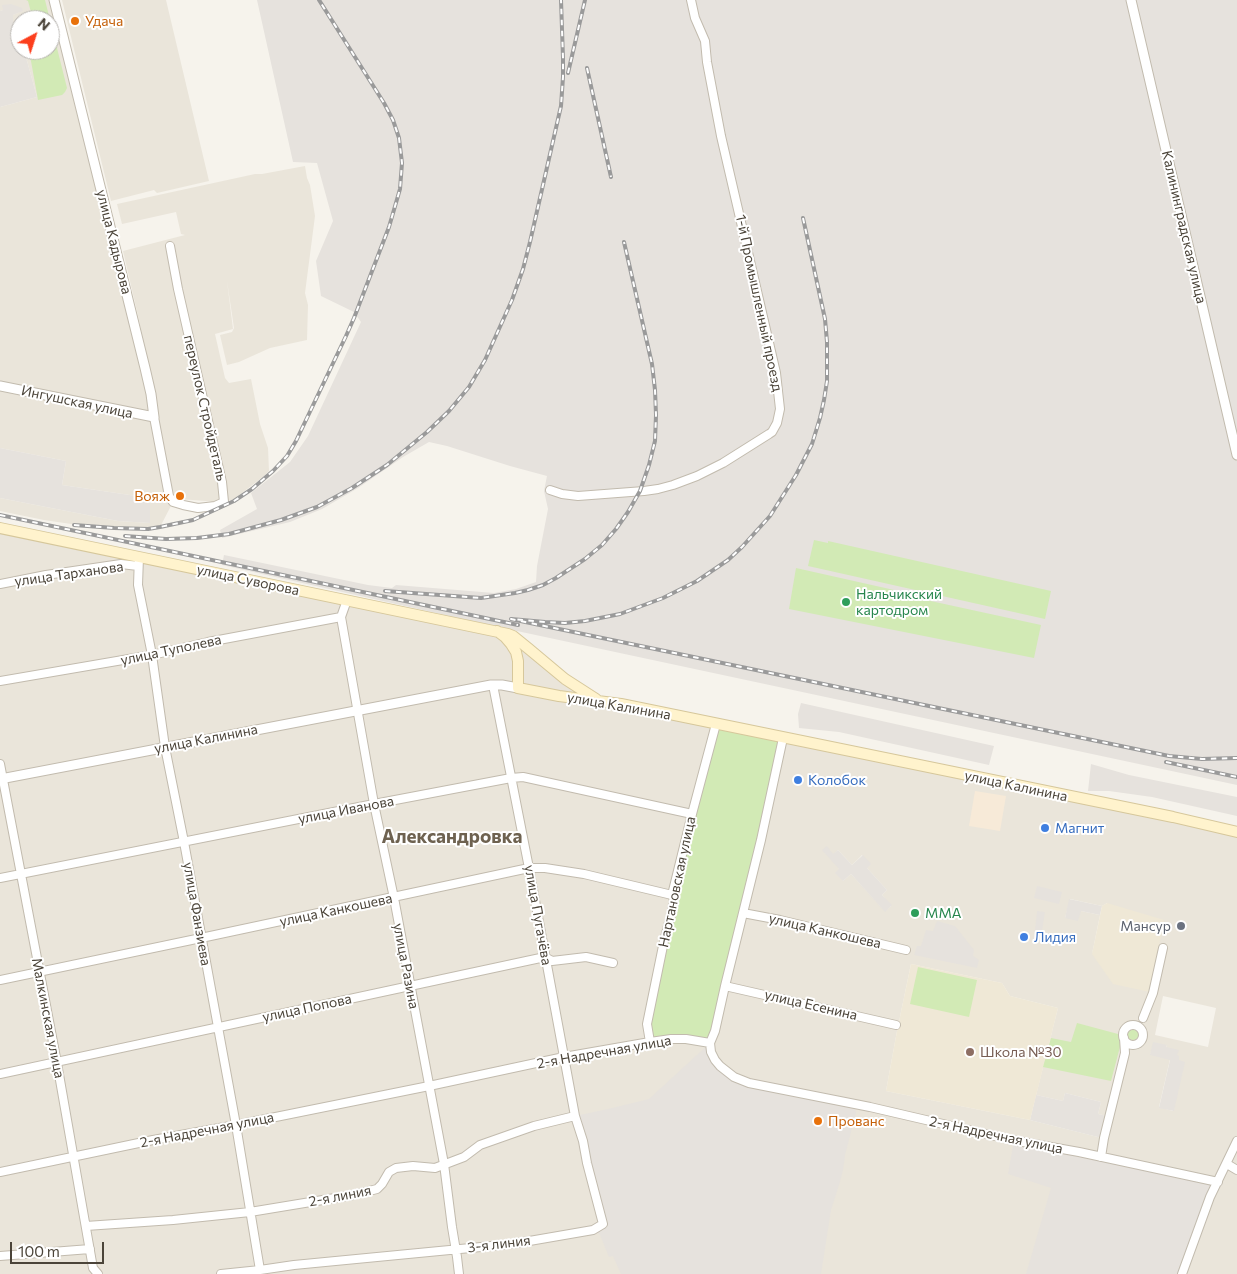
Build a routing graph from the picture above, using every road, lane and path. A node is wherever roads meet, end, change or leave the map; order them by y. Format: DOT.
graph roads {
  1 [pos="54,0"];
  2 [pos="691,0"];
  3 [pos="1131,0"];
  4 [pos="170,246"];
  5 [pos="0,386"];
  6 [pos="154,417"];
  7 [pos="1237,455"];
  8 [pos="168,486"];
  9 [pos="550,490"];
  10 [pos="0,528"];
  11 [pos="138,562"];
  12 [pos="0,584"];
  13 [pos="347,600"];
  14 [pos="341,617"];
  15 [pos="497,631"];
  16 [pos="152,655"];
  17 [pos="0,681"];
  18 [pos="493,685"];
  19 [pos="518,688"];
  20 [pos="598,701"];
  21 [pos="358,710"];
  22 [pos="716,724"];
  23 [pos="783,738"];
  24 [pos="165,747"];
  25 [pos="0,764"];
  26 [pos="511,778"];
  27 [pos="1,779"];
  28 [pos="374,804"];
  29 [pos="692,814"];
  30 [pos="1237,832"];
  31 [pos="184,842"];
  32 [pos="529,868"];
  33 [pos="20,874"];
  34 [pos="0,878"];
  35 [pos="672,895"];
  36 [pos="394,898"];
  37 [pos="743,913"];
  38 [pos="202,938"];
  39 [pos="1163,948"];
  40 [pos="906,950"];
  41 [pos="545,957"];
  42 [pos="613,963"];
  43 [pos="40,971"];
  44 [pos="0,980"];
  45 [pos="410,985"];
  46 [pos="725,986"];
  47 [pos="1143,1018"];
  48 [pos="1133,1024"];
  49 [pos="896,1025"];
  50 [pos="217,1027"];
  51 [pos="1142,1031"];
  52 [pos="1124,1038"];
  53 [pos="650,1042"];
  54 [pos="710,1043"];
  55 [pos="1132,1045"];
  56 [pos="1125,1053"];
  57 [pos="564,1057"];
  58 [pos="57,1063"];
  59 [pos="0,1074"];
  60 [pos="429,1086"];
  61 [pos="574,1116"];
  62 [pos="236,1125"];
  63 [pos="1237,1141"];
  64 [pos="73,1157"];
  65 [pos="1101,1157"];
  66 [pos="444,1164"];
  67 [pos="1227,1164"];
  68 [pos="1237,1170"];
  69 [pos="0,1172"];
  70 [pos="1218,1182"];
  71 [pos="250,1212"];
  72 [pos="86,1226"];
  73 [pos="90,1249"];
  74 [pos="456,1249"];
  75 [pos="0,1256"];
  76 [pos="260,1270"];
  77 [pos="97,1273"];
  78 [pos="221,1274"];
  79 [pos="459,1274"];
  80 [pos="1182,1274"];
  1 -- 6 [label="street, улица Кадырова"];
  2 -- 9 [label="street, 1-й Промышленный проезд"];
  3 -- 7 [label="street, Калининградская улица"];
  4 -- 8 [label="street, переулок Стройдеталь"];
  5 -- 6 [label="street, Ингушская улица"];
  6 -- 8 [label="street, улица Кадырова"];
  10 -- 11 [label="main road, улица Суворова"];
  11 -- 12 [label="street, улица Тарханова"];
  11 -- 13 [label="main road, улица Суворова"];
  11 -- 16 [label="street, улица Фанзиева"];
  13 -- 14 [label="street, улица Разина"];
  13 -- 15 [label="main road, улица Суворова"];
  14 -- 16 [label="street, улица Туполева"];
  14 -- 21 [label="street, улица Разина"];
  15 -- 19 [label="main road"];
  15 -- 20 [label="main road, улица Суворова"];
  16 -- 17 [label="street, улица Туполева"];
  16 -- 24 [label="street, улица Фанзиева"];
  18 -- 19 [label="street, улица Калинина"];
  18 -- 21 [label="street, улица Калинина"];
  18 -- 26 [label="street, улица Пугачёва"];
  19 -- 20 [label="main road, улица Калинина"];
  20 -- 22 [label="main road, улица Калинина"];
  21 -- 24 [label="street, улица Калинина"];
  21 -- 28 [label="street, улица Разина"];
  22 -- 23 [label="main road, улица Калинина"];
  22 -- 29 [label="street, Нартановская улица"];
  23 -- 30 [label="main road, улица Калинина"];
  23 -- 37 [label="street"];
  24 -- 27 [label="street, улица Калинина"];
  24 -- 31 [label="street, улица Фанзиева"];
  25 -- 27 [label="street, Малкинская улица"];
  26 -- 28 [label="street, улица Иванова"];
  26 -- 29 [label="street, улица Иванова"];
  26 -- 32 [label="street, улица Пугачёва"];
  27 -- 33 [label="street, Малкинская улица"];
  28 -- 31 [label="street, улица Иванова"];
  28 -- 36 [label="street, улица Разина"];
  29 -- 35 [label="street, Нартановская улица"];
  31 -- 33 [label="street, улица Иванова"];
  31 -- 38 [label="street, улица Фанзиева"];
  32 -- 35 [label="street, улица Канкошева"];
  32 -- 36 [label="street, улица Канкошева"];
  32 -- 41 [label="street, улица Пугачёва"];
  33 -- 34 [label="street, улица Иванова"];
  33 -- 43 [label="street, Малкинская улица"];
  35 -- 53 [label="street, Нартановская улица"];
  36 -- 38 [label="street, улица Канкошева"];
  36 -- 45 [label="street, улица Разина"];
  37 -- 40 [label="street, улица Канкошева"];
  37 -- 46 [label="street"];
  38 -- 43 [label="street, улица Канкошева"];
  38 -- 50 [label="street, улица Фанзиева"];
  39 -- 47 [label="street"];
  41 -- 42 [label="street, улица Попова"];
  41 -- 45 [label="street, улица Попова"];
  41 -- 57 [label="street, улица Пугачёва"];
  43 -- 44 [label="street, улица Канкошева"];
  43 -- 58 [label="street, Малкинская улица"];
  45 -- 50 [label="street, улица Попова"];
  45 -- 60 [label="street, улица Разина"];
  46 -- 49 [label="street, улица Есенина"];
  46 -- 54 [label="street"];
  47 -- 48 [label="street"];
  47 -- 51 [label="street"];
  48 -- 51 [label="street"];
  48 -- 52 [label="street"];
  50 -- 58 [label="street, улица Попова"];
  50 -- 62 [label="street, улица Фанзиева"];
  51 -- 55 [label="street"];
  52 -- 55 [label="street"];
  52 -- 56 [label="street"];
  53 -- 54 [label="street, 2-я Надречная улица"];
  53 -- 57 [label="street, 2-я Надречная улица"];
  54 -- 65 [label="street, 2-я Надречная улица"];
  55 -- 56 [label="street"];
  56 -- 65 [label="street"];
  57 -- 60 [label="street, 2-я Надречная улица"];
  57 -- 61 [label="street, 3-я линия"];
  58 -- 59 [label="street, улица Попова"];
  58 -- 64 [label="street, Малкинская улица"];
  60 -- 62 [label="street, 2-я Надречная улица"];
  60 -- 66 [label="street, улица Разина"];
  61 -- 66 [label="street, 2-я линия"];
  61 -- 74 [label="street, 3-я линия"];
  62 -- 64 [label="street, 2-я Надречная улица"];
  62 -- 71 [label="street, улица Фанзиева"];
  63 -- 67 [label="street"];
  64 -- 69 [label="street, 2-я Надречная улица"];
  64 -- 72 [label="street, Малкинская улица"];
  65 -- 70 [label="street, 2-я Надречная улица"];
  66 -- 71 [label="street, 2-я линия"];
  66 -- 74 [label="street, улица Разина"];
  67 -- 68 [label="street"];
  67 -- 70 [label="street"];
  70 -- 80 [label="street"];
  71 -- 72 [label="street, 2-я линия"];
  71 -- 76 [label="street, улица Фанзиева"];
  72 -- 73 [label="street, Малкинская улица"];
  73 -- 75 [label="street"];
  73 -- 77 [label="street, Малкинская улица"];
  74 -- 76 [label="street, 3-я линия"];
  74 -- 79 [label="street, улица Разина"];
  76 -- 78 [label="street, 3-я линия"];
}
